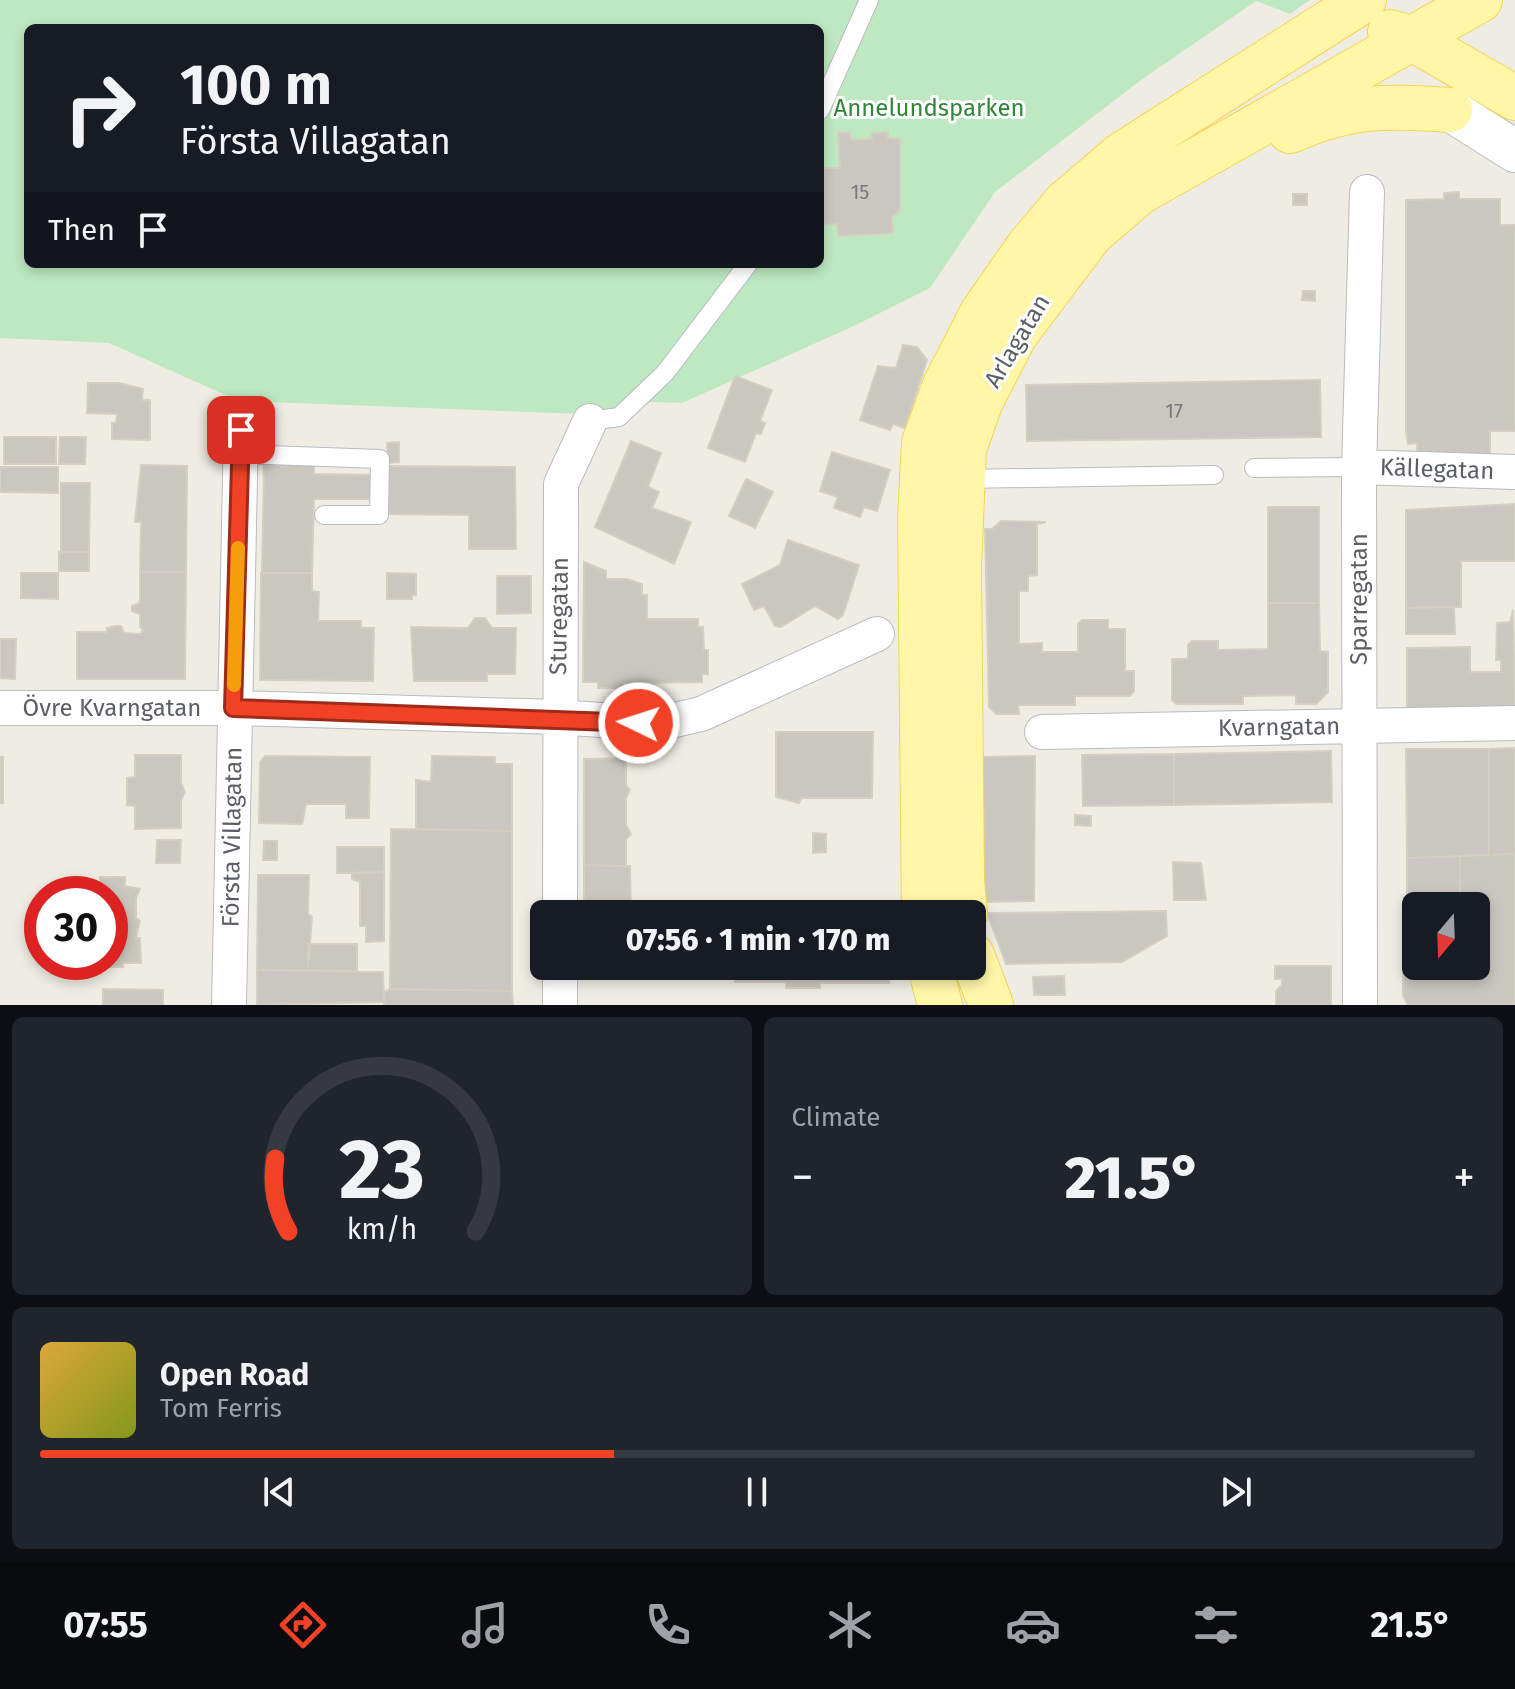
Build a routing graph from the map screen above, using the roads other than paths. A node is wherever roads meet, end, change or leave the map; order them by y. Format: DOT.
graph roads {
  1 [pos="869,0"];
  2 [pos="1364,0"];
  3 [pos="1480,0"];
  4 [pos="1416,19"];
  5 [pos="1329,24"];
  6 [pos="1515,98"];
  7 [pos="824,101"];
  8 [pos="1450,110"];
  9 [pos="1515,151"];
  10 [pos="1185,166"];
  11 [pos="1367,192"];
  12 [pos="745,268"];
  13 [pos="590,421"];
  14 [pos="241,442"];
  15 [pos="1359,467"];
  16 [pos="1254,468"];
  17 [pos="1515,472"];
  18 [pos="1214,475"];
  19 [pos="963,479"];
  20 [pos="324,515"];
  21 [pos="877,634"];
  22 [pos="0,708"];
  23 [pos="233,708"];
  24 [pos="558,717"];
  25 [pos="1515,723"];
  26 [pos="1359,725"];
  27 [pos="1042,732"];
  28 [pos="560,900"];
  29 [pos="924,900"];
  30 [pos="964,900"];
  31 [pos="560,980"];
  32 [pos="934,980"];
  33 [pos="982,980"];
  34 [pos="229,1005"];
  35 [pos="560,1005"];
  36 [pos="940,1005"];
  37 [pos="991,1005"];
  38 [pos="1360,1005"];
  1 -- 7 [label="lane"];
  2 -- 5 [label="main road, Arlagatan"];
  3 -- 4 [label="main road, Arlagatan"];
  4 -- 5 [label="main road"];
  4 -- 6 [label="main road"];
  4 -- 8 [label="main road"];
  4 -- 10 [label="main road, Arlagatan"];
  5 -- 29 [label="main road, Arlagatan"];
  8 -- 9 [label="street"];
  8 -- 10 [label="main road"];
  10 -- 19 [label="main road, Arlagatan"];
  11 -- 15 [label="street, Sparregatan"];
  12 -- 13 [label="lane"];
  13 -- 24 [label="street, Sturegatan"];
  14 -- 20 [label="lane"];
  14 -- 23 [label="street, Första Villagatan"];
  15 -- 16 [label="lane"];
  15 -- 17 [label="street, Källegatan"];
  15 -- 26 [label="street, Sparregatan"];
  18 -- 19 [label="lane"];
  19 -- 30 [label="main road, Arlagatan"];
  21 -- 24 [label="street, Övre Kvarngatan"];
  22 -- 23 [label="street, Övre Kvarngatan"];
  23 -- 24 [label="street, Övre Kvarngatan"];
  23 -- 34 [label="street, Första Villagatan"];
  24 -- 28 [label="street, Sturegatan"];
  25 -- 26 [label="street, Kvarngatan"];
  26 -- 27 [label="street, Kvarngatan"];
  26 -- 38 [label="street, Sparregatan"];
  31 -- 35 [label="street"];
  32 -- 36 [label="main road"];
  33 -- 37 [label="main road"];
}
